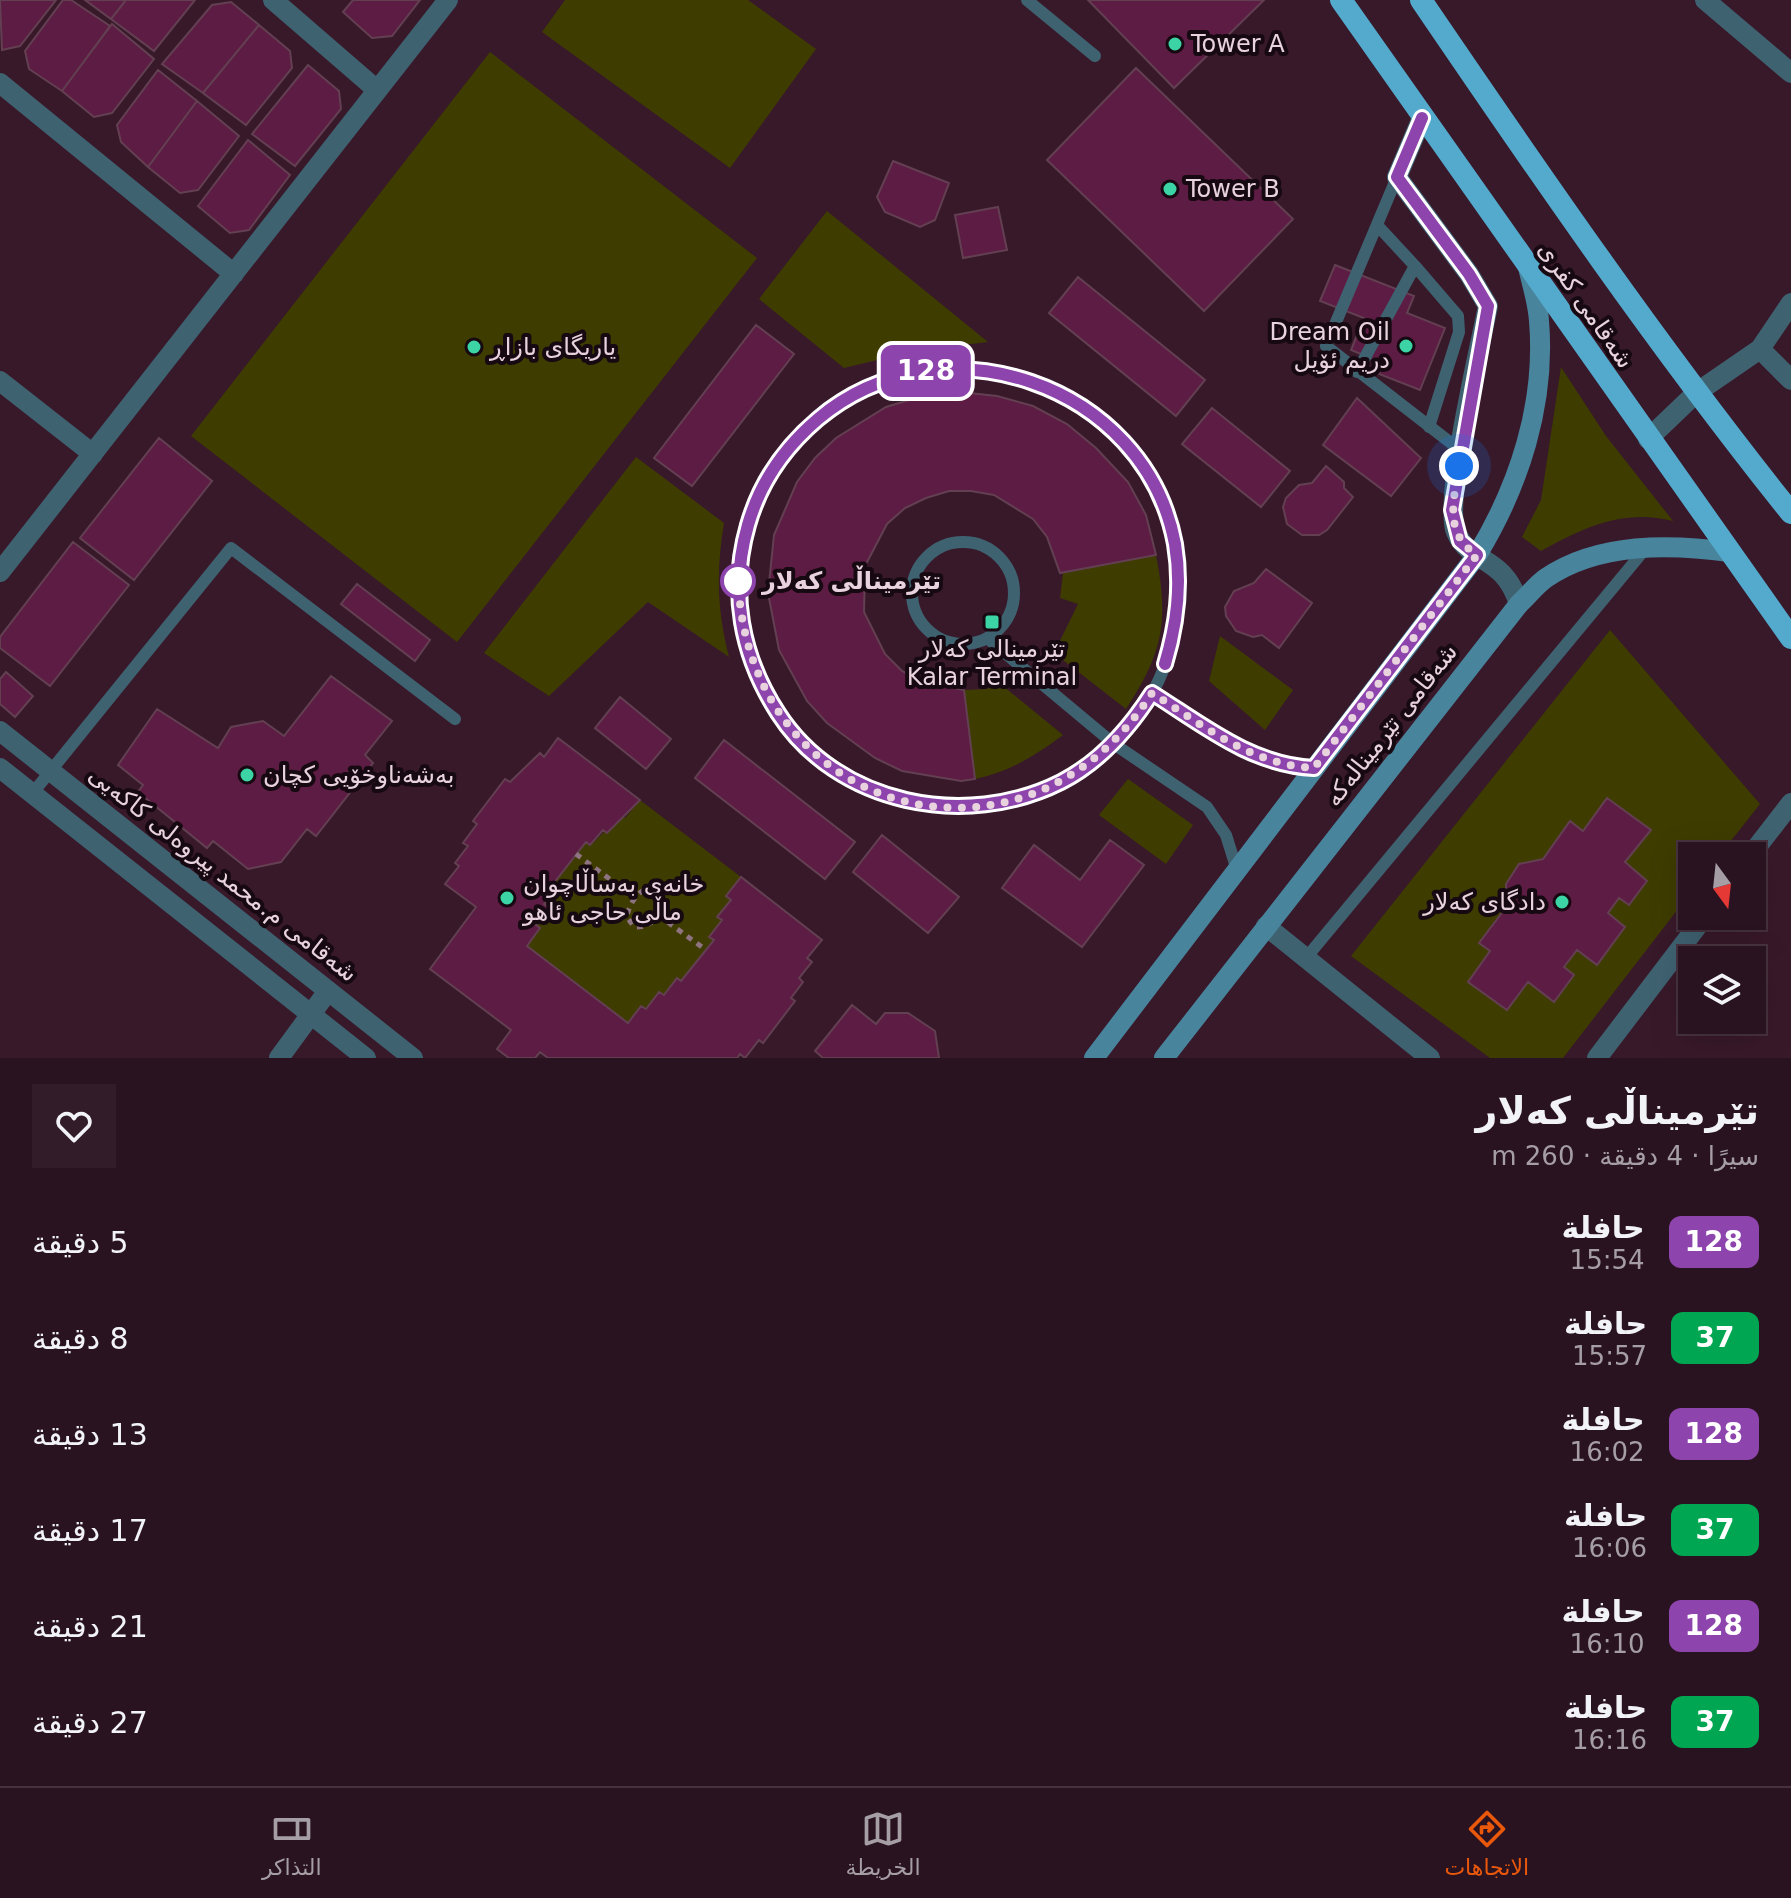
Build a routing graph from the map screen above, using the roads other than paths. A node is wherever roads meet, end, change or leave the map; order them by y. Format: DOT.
graph roads {
  1 [pos="273,0"];
  2 [pos="448,0"];
  3 [pos="1027,0"];
  4 [pos="1341,0"];
  5 [pos="1421,0"];
  6 [pos="1705,0"];
  7 [pos="1095,56"];
  8 [pos="1791,73"];
  9 [pos="0,83"];
  10 [pos="377,90"];
  11 [pos="1422,118"];
  12 [pos="1397,177"];
  13 [pos="1377,225"];
  14 [pos="1415,266"];
  15 [pos="1528,267"];
  16 [pos="234,274"];
  17 [pos="1791,303"];
  18 [pos="1760,349"];
  19 [pos="1357,372"];
  20 [pos="1791,380"];
  21 [pos="0,381"];
  22 [pos="1696,393"];
  23 [pos="1429,427"];
  24 [pos="1648,439"];
  25 [pos="1460,450"];
  26 [pos="93,454"];
  27 [pos="1791,513"];
  28 [pos="1647,547"];
  29 [pos="1730,552"];
  30 [pos="1477,555"];
  31 [pos="0,572"];
  32 [pos="1519,604"];
  33 [pos="987,638"];
  34 [pos="1791,638"];
  35 [pos="1152,693"];
  36 [pos="455,719"];
  37 [pos="0,731"];
  38 [pos="1114,744"];
  39 [pos="0,768"];
  40 [pos="1314,768"];
  41 [pos="51,771"];
  42 [pos="32,794"];
  43 [pos="1791,803"];
  44 [pos="1761,842"];
  45 [pos="1236,867"];
  46 [pos="1266,926"];
  47 [pos="1694,930"];
  48 [pos="1306,958"];
  49 [pos="328,991"];
  50 [pos="312,1014"];
  51 [pos="279,1058"];
  52 [pos="366,1058"];
  53 [pos="413,1058"];
  54 [pos="1094,1058"];
  55 [pos="1164,1058"];
  56 [pos="1430,1058"];
  57 [pos="1597,1058"];
  1 -- 10 [label="street"];
  2 -- 10 [label="street"];
  3 -- 7 [label="lane"];
  4 -- 11 [label="highway, شەقامی کفری"];
  5 -- 22 [label="highway, شەقامی کفری"];
  6 -- 8 [label="street"];
  9 -- 16 [label="street"];
  10 -- 16 [label="street"];
  11 -- 12 [label="street"];
  11 -- 15 [label="highway, شەقامی کفری"];
  12 -- 13 [label="lane"];
  12 -- 25 [label="street"];
  13 -- 14 [label="lane"];
  13 -- 19 [label="lane"];
  14 -- 19 [label="lane"];
  14 -- 23 [label="lane"];
  15 -- 24 [label="highway, شەقامی کفری"];
  15 -- 30 [label="main road"];
  16 -- 26 [label="street"];
  17 -- 18 [label="street"];
  18 -- 20 [label="street"];
  18 -- 22 [label="street"];
  19 -- 23 [label="lane"];
  21 -- 26 [label="street"];
  22 -- 24 [label="street"];
  22 -- 27 [label="highway, شەقامی کفری"];
  23 -- 25 [label="lane"];
  24 -- 29 [label="highway, شەقامی کفری"];
  25 -- 30 [label="street"];
  26 -- 31 [label="street"];
  28 -- 29 [label="main road, شەقامی تێرمینالەکە"];
  28 -- 32 [label="main road, شەقامی تێرمینالەکە"];
  28 -- 48 [label="lane"];
  29 -- 34 [label="highway, شەقامی کفری"];
  30 -- 32 [label="street"];
  30 -- 40 [label="main road"];
  32 -- 46 [label="main road, شەقامی تێرمینالەکە"];
  33 -- 33 [label="lane"];
  33 -- 38 [label="lane"];
  35 -- 38 [label="lane"];
  35 -- 38 [label="lane"];
  35 -- 40 [label="lane"];
  36 -- 41 [label="lane"];
  37 -- 41 [label="street, شەقامی م.محمد پیروەلی کاکەیی"];
  38 -- 45 [label="lane"];
  39 -- 42 [label="street"];
  40 -- 45 [label="main road"];
  41 -- 42 [label="lane"];
  41 -- 49 [label="street, شەقامی م.محمد پیروەلی کاکەیی"];
  42 -- 50 [label="street"];
  43 -- 44 [label="street"];
  45 -- 54 [label="main road"];
  46 -- 48 [label="street"];
  46 -- 55 [label="main road, شەقامی تێرمینالەکە"];
  47 -- 57 [label="street"];
  48 -- 56 [label="street"];
  49 -- 50 [label="street"];
  49 -- 53 [label="street, شەقامی م.محمد پیروەلی کاکەیی"];
  50 -- 51 [label="street"];
  50 -- 52 [label="street"];
}
